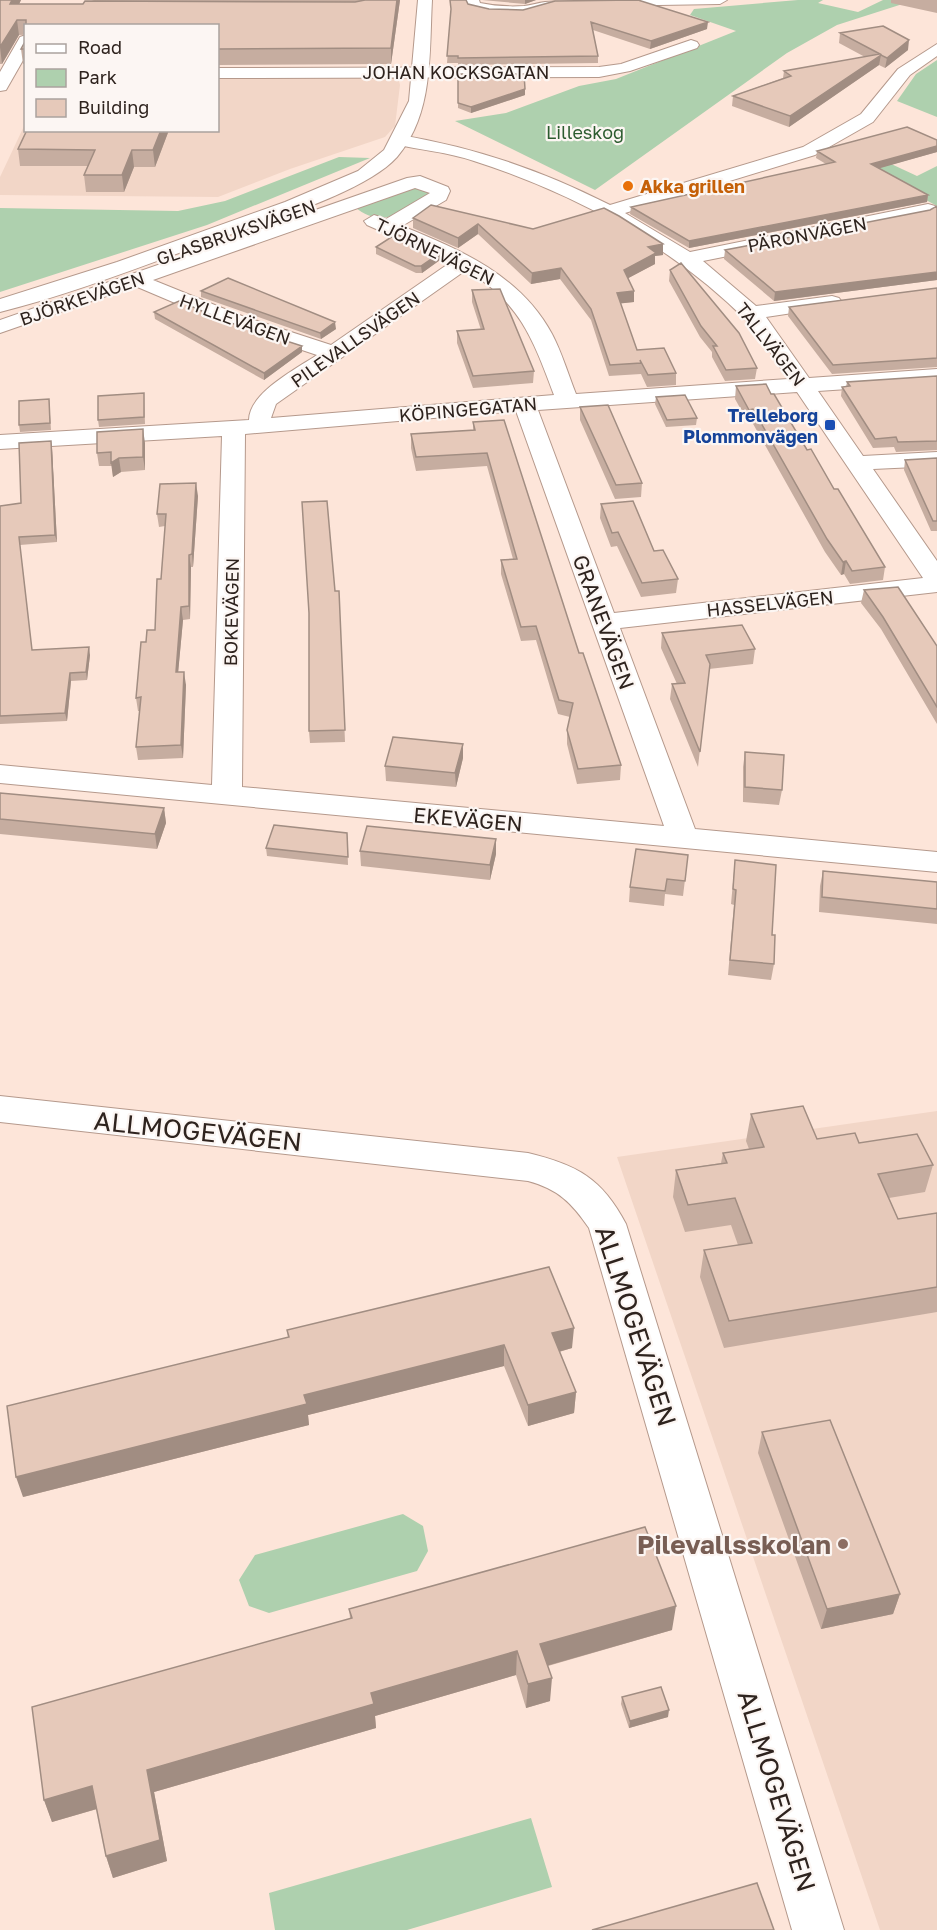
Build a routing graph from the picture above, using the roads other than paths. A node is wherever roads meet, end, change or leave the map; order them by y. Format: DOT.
graph roads {
  1 [pos="424,0"];
  2 [pos="472,0"];
  3 [pos="720,0"];
  4 [pos="555,1"];
  5 [pos="690,1"];
  6 [pos="584,2"];
  7 [pos="24,43"];
  8 [pos="691,45"];
  9 [pos="937,49"];
  10 [pos="419,72"];
  11 [pos="24,73"];
  12 [pos="219,73"];
  13 [pos="2,78"];
  14 [pos="409,142"];
  15 [pos="341,207"];
  16 [pos="927,210"];
  17 [pos="607,212"];
  18 [pos="387,227"];
  19 [pos="687,258"];
  20 [pos="465,261"];
  21 [pos="135,279"];
  22 [pos="857,299"];
  23 [pos="0,306"];
  24 [pos="750,313"];
  25 [pos="0,314"];
  26 [pos="0,327"];
  27 [pos="336,354"];
  28 [pos="937,376"];
  29 [pos="805,386"];
  30 [pos="568,402"];
  31 [pos="525,404"];
  32 [pos="247,427"];
  33 [pos="0,442"];
  34 [pos="937,459"];
  35 [pos="855,463"];
  36 [pos="925,545"];
  37 [pos="937,582"];
  38 [pos="604,622"];
  39 [pos="0,774"];
  40 [pos="227,796"];
  41 [pos="684,840"];
  42 [pos="937,862"];
  43 [pos="0,1109"];
  44 [pos="818,1930"];
  1 -- 10 [label="street"];
  2 -- 4 [label="street"];
  3 -- 5 [label="street"];
  5 -- 6 [label="street"];
  7 -- 13 [label="street"];
  8 -- 10 [label="street, JOHAN KOCKSGATAN"];
  9 -- 17 [label="street"];
  10 -- 12 [label="street, JOHAN KOCKSGATAN"];
  10 -- 14 [label="street"];
  11 -- 13 [label="street"];
  14 -- 17 [label="street, TALLVÄGEN"];
  14 -- 23 [label="street, GLASBRUKSVÄGEN"];
  14 -- 25 [label="street, GLASBRUKSVÄGEN"];
  15 -- 18 [label="street, TJÖRNEVÄGEN"];
  15 -- 18 [label="street, BJÖRKEVÄGEN"];
  15 -- 21 [label="street, BJÖRKEVÄGEN"];
  16 -- 19 [label="street, PÄRONVÄGEN"];
  17 -- 19 [label="street, TALLVÄGEN"];
  18 -- 20 [label="street, TJÖRNEVÄGEN"];
  19 -- 24 [label="street, TALLVÄGEN"];
  20 -- 27 [label="street, PILEVALLSVÄGEN"];
  20 -- 30 [label="street, TJÖRNEVÄGEN"];
  21 -- 26 [label="street, BJÖRKEVÄGEN"];
  21 -- 27 [label="street, HYLLEVÄGEN"];
  22 -- 24 [label="street"];
  24 -- 29 [label="street, TALLVÄGEN"];
  27 -- 32 [label="street, PILEVALLSVÄGEN"];
  28 -- 29 [label="street, KÖPINGEGATAN"];
  29 -- 30 [label="street, KÖPINGEGATAN"];
  29 -- 35 [label="street, TALLVÄGEN"];
  30 -- 31 [label="street, KÖPINGEGATAN"];
  31 -- 32 [label="street, KÖPINGEGATAN"];
  31 -- 38 [label="street, GRANEVÄGEN"];
  32 -- 33 [label="street, KÖPINGEGATAN"];
  32 -- 40 [label="street, BOKEVÄGEN"];
  34 -- 35 [label="street"];
  35 -- 36 [label="street, TALLVÄGEN"];
  36 -- 37 [label="street, TALLVÄGEN"];
  37 -- 38 [label="street, HASSELVÄGEN"];
  38 -- 41 [label="street, GRANEVÄGEN"];
  39 -- 40 [label="street, EKEVÄGEN"];
  40 -- 41 [label="street, EKEVÄGEN"];
  41 -- 42 [label="street, EKEVÄGEN"];
  43 -- 44 [label="street, ALLMOGEVÄGEN"];
}
